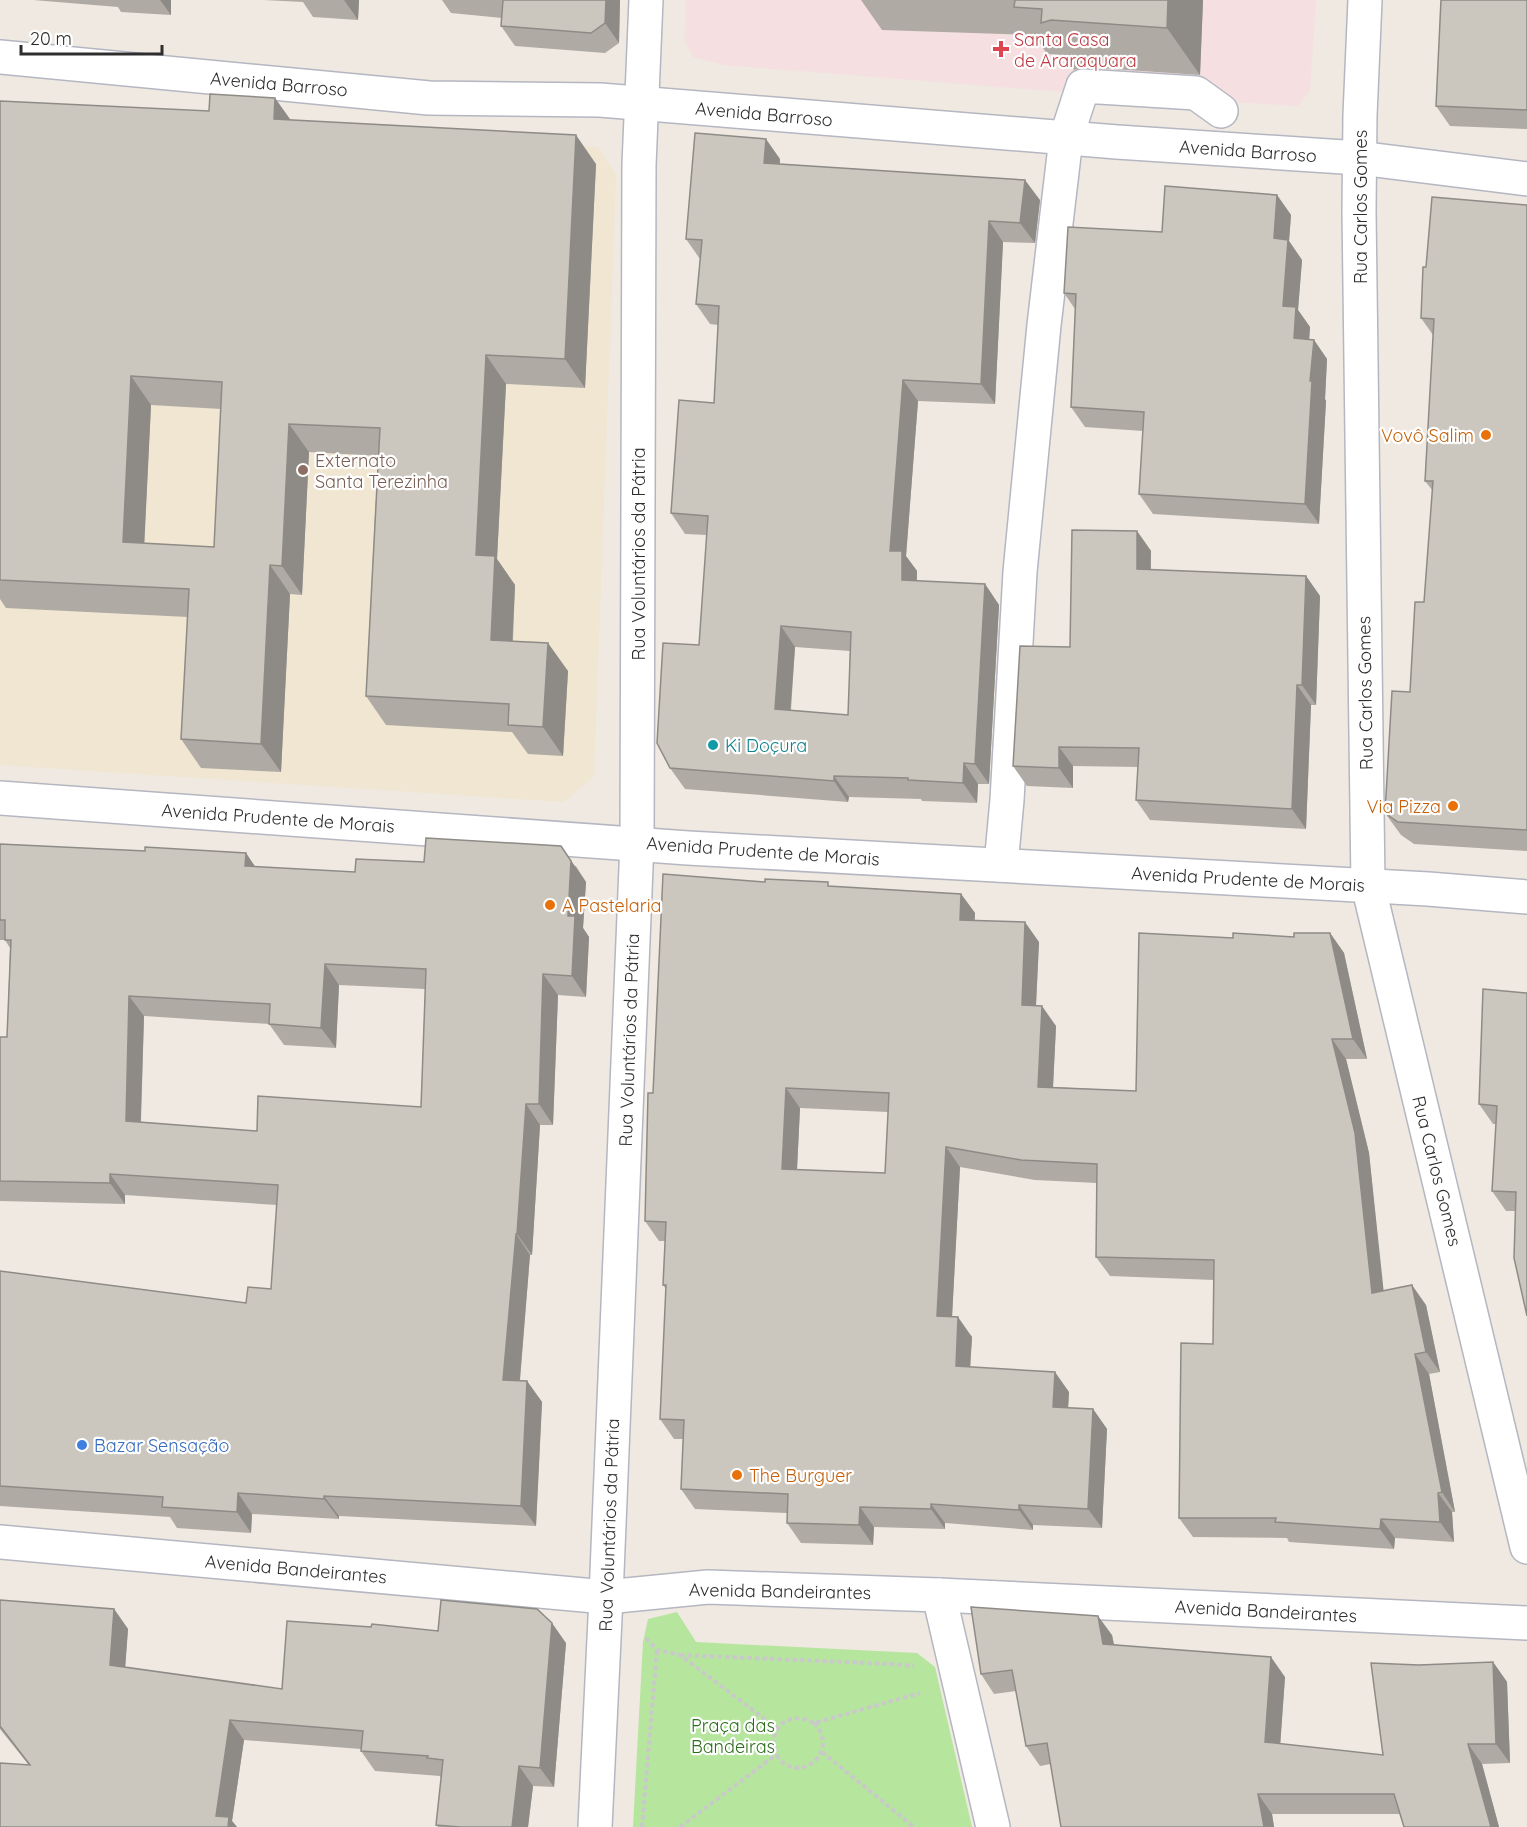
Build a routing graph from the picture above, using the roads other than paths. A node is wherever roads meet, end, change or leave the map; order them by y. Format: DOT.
graph roads {
  1 [pos="646,0"];
  2 [pos="1365,0"];
  3 [pos="0,57"];
  4 [pos="643,104"];
  5 [pos="1221,111"];
  6 [pos="1066,138"];
  7 [pos="1359,158"];
  8 [pos="1527,179"];
  9 [pos="0,798"];
  10 [pos="638,843"];
  11 [pos="1001,865"];
  12 [pos="1368,885"];
  13 [pos="1527,897"];
  14 [pos="0,1542"];
  15 [pos="1527,1547"];
  16 [pos="939,1595"];
  17 [pos="606,1597"];
  18 [pos="1527,1623"];
  19 [pos="595,1827"];
  20 [pos="993,1827"];
  1 -- 4 [label="street, Rua Voluntários da Pátria"];
  2 -- 7 [label="street, Rua Carlos Gomes"];
  3 -- 4 [label="street, Avenida Barroso"];
  4 -- 6 [label="street, Avenida Barroso"];
  4 -- 10 [label="street, Rua Voluntários da Pátria"];
  5 -- 6 [label="street"];
  6 -- 7 [label="street, Avenida Barroso"];
  6 -- 11 [label="street"];
  7 -- 8 [label="street, Avenida Barroso"];
  7 -- 12 [label="street, Rua Carlos Gomes"];
  9 -- 10 [label="street, Avenida Prudente de Morais"];
  10 -- 11 [label="street, Avenida Prudente de Morais"];
  10 -- 17 [label="street, Rua Voluntários da Pátria"];
  11 -- 12 [label="street, Avenida Prudente de Morais"];
  12 -- 13 [label="street, Avenida Prudente de Morais"];
  12 -- 15 [label="street, Rua Carlos Gomes"];
  14 -- 17 [label="street, Avenida Bandeirantes"];
  16 -- 17 [label="street, Avenida Bandeirantes"];
  16 -- 18 [label="street, Avenida Bandeirantes"];
  16 -- 20 [label="street"];
  17 -- 19 [label="street, Rua Voluntários da Pátria"];
}
